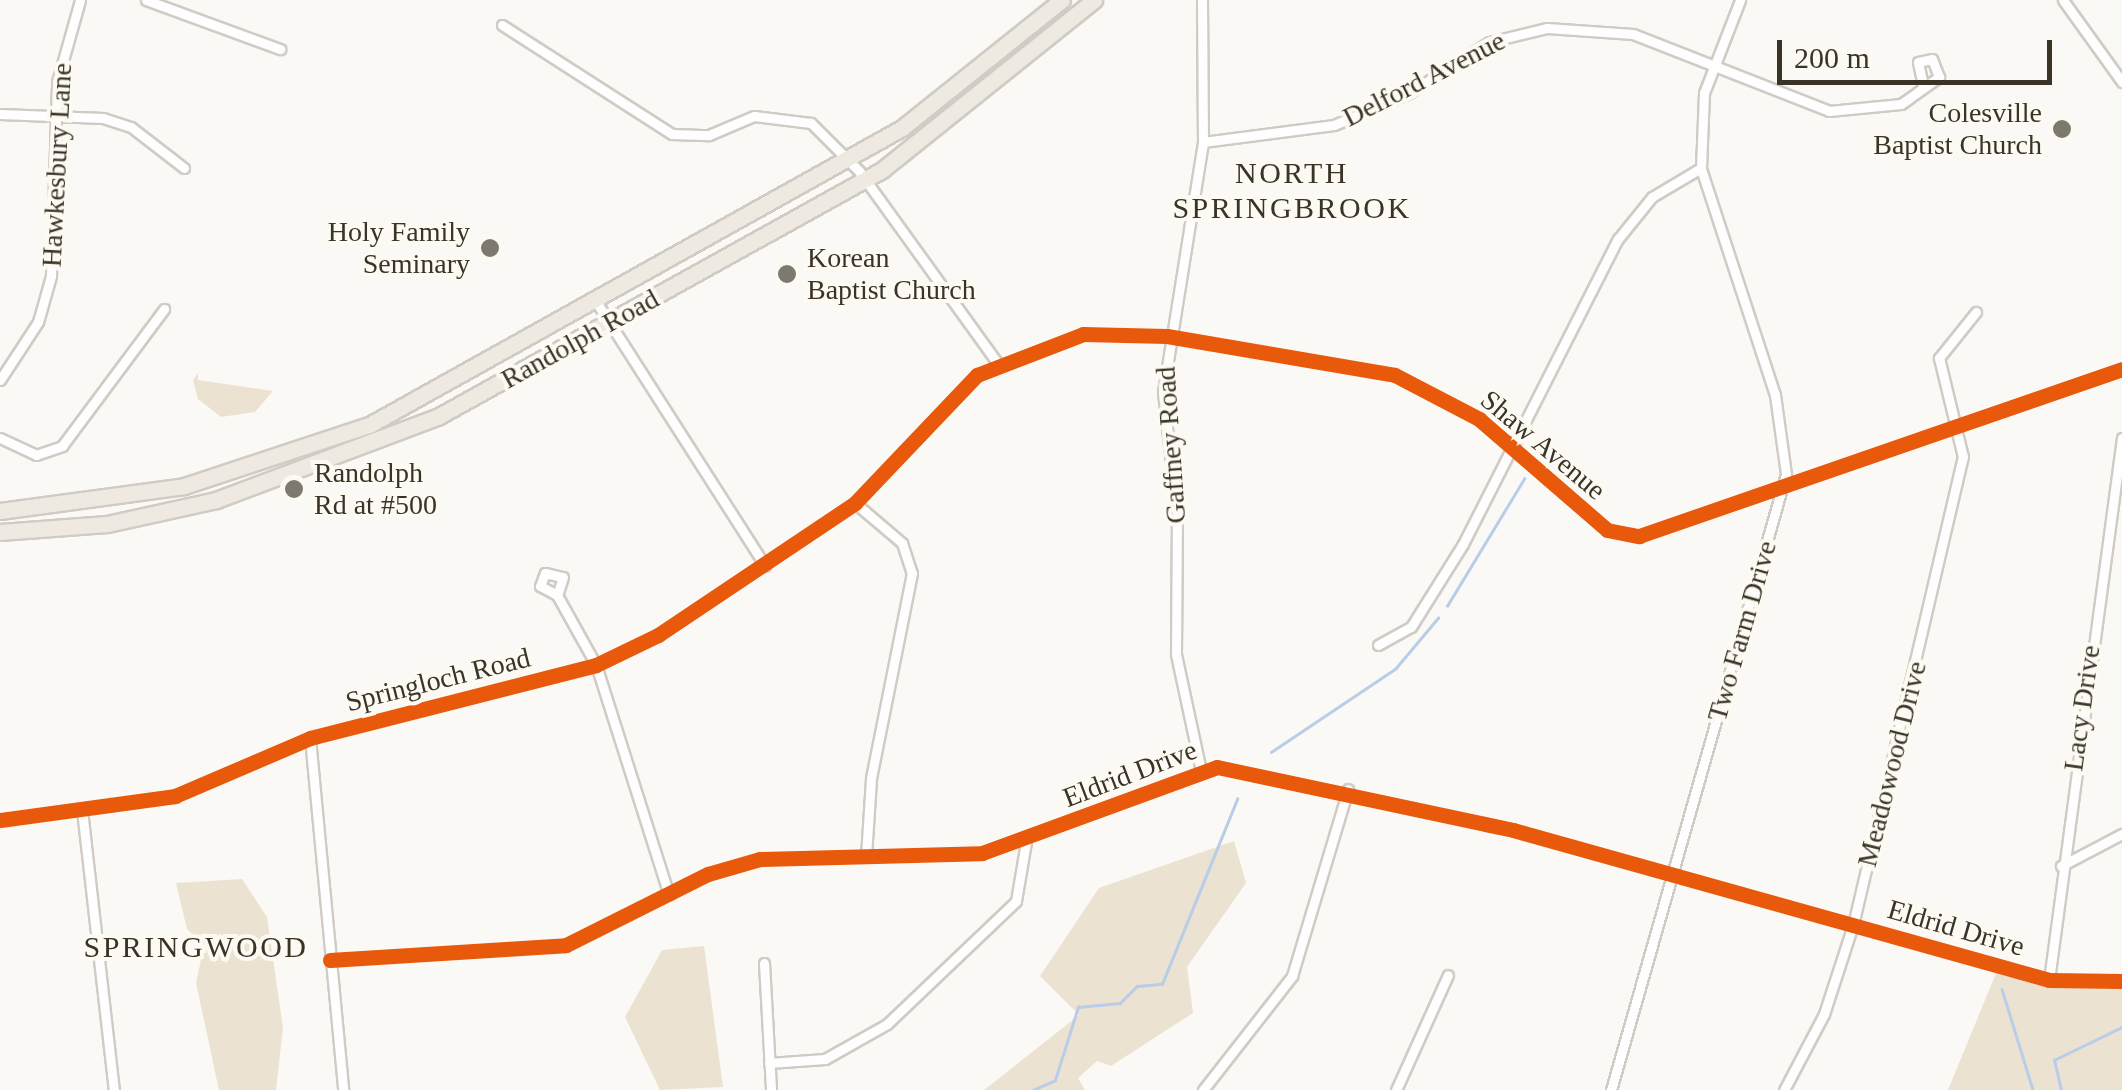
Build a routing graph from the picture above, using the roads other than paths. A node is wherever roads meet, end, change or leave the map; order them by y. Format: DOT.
graph roads {
  1 [pos="80,0"];
  2 [pos="146,0"];
  3 [pos="1062,0"];
  4 [pos="1094,0"];
  5 [pos="1202,0"];
  6 [pos="1740,0"];
  7 [pos="2062,0"];
  8 [pos="502,25"];
  9 [pos="280,49"];
  10 [pos="1712,63"];
  11 [pos="2122,82"];
  12 [pos="1922,86"];
  13 [pos="0,114"];
  14 [pos="55,115"];
  15 [pos="1204,142"];
  16 [pos="849,160"];
  17 [pos="184,168"];
  18 [pos="1701,168"];
  19 [pos="864,179"];
  20 [pos="597,303"];
  21 [pos="164,309"];
  22 [pos="1976,312"];
  23 [pos="607,322"];
  24 [pos="1167,336"];
  25 [pos="997,362"];
  26 [pos="2122,369"];
  27 [pos="0,380"];
  28 [pos="1956,429"];
  29 [pos="0,438"];
  30 [pos="2122,438"];
  31 [pos="1515,452"];
  32 [pos="1782,489"];
  33 [pos="855,503"];
  34 [pos="0,511"];
  35 [pos="0,532"];
  36 [pos="764,566"];
  37 [pos="557,595"];
  38 [pos="1378,645"];
  39 [pos="596,664"];
  40 [pos="310,738"];
  41 [pos="1201,771"];
  42 [pos="1348,789"];
  43 [pos="82,810"];
  44 [pos="0,820"];
  45 [pos="2122,834"];
  46 [pos="1026,842"];
  47 [pos="866,857"];
  48 [pos="2061,866"];
  49 [pos="1672,874"];
  50 [pos="669,895"];
  51 [pos="1854,925"];
  52 [pos="330,960"];
  53 [pos="764,963"];
  54 [pos="1448,975"];
  55 [pos="2050,980"];
  56 [pos="2122,982"];
  57 [pos="770,1063"];
  58 [pos="114,1090"];
  59 [pos="343,1090"];
  60 [pos="771,1090"];
  61 [pos="1202,1090"];
  62 [pos="1396,1090"];
  63 [pos="1612,1090"];
  64 [pos="1784,1090"];
  1 -- 14 [label="street, Hawkesbury Lane"];
  2 -- 9 [label="street"];
  3 -- 16 [label="main road, Randolph Road"];
  4 -- 19 [label="main road, Randolph Road"];
  5 -- 15 [label="street, Gaffney Road"];
  6 -- 10 [label="street, Two Farm Drive"];
  7 -- 11 [label="street"];
  8 -- 16 [label="street"];
  10 -- 12 [label="street, Delford Avenue"];
  10 -- 15 [label="street, Delford Avenue"];
  10 -- 18 [label="street, Two Farm Drive"];
  13 -- 14 [label="street"];
  14 -- 17 [label="street"];
  14 -- 27 [label="street, Hawkesbury Lane"];
  15 -- 24 [label="street, Gaffney Road"];
  16 -- 19 [label="street"];
  16 -- 20 [label="main road, Randolph Road"];
  18 -- 31 [label="street"];
  18 -- 32 [label="street, Two Farm Drive"];
  19 -- 23 [label="main road, Randolph Road"];
  19 -- 25 [label="street"];
  20 -- 23 [label="street"];
  20 -- 34 [label="main road, Randolph Road"];
  21 -- 29 [label="street"];
  22 -- 28 [label="street, Meadowood Drive"];
  23 -- 35 [label="main road, Randolph Road"];
  23 -- 36 [label="street"];
  24 -- 25 [label="street, Shaw Avenue"];
  24 -- 31 [label="street, Shaw Avenue"];
  24 -- 41 [label="street, Gaffney Road"];
  25 -- 33 [label="street, Shaw Avenue"];
  26 -- 28 [label="street, Shaw Avenue"];
  28 -- 32 [label="street, Shaw Avenue"];
  28 -- 51 [label="street, Meadowood Drive"];
  30 -- 48 [label="street, Lacy Drive"];
  31 -- 32 [label="street, Shaw Avenue"];
  31 -- 38 [label="street"];
  32 -- 49 [label="street, Two Farm Drive"];
  33 -- 36 [label="street, Springloch Road"];
  33 -- 47 [label="street"];
  36 -- 39 [label="street, Springloch Road"];
  37 -- 39 [label="street"];
  39 -- 40 [label="street, Springloch Road"];
  39 -- 50 [label="street"];
  40 -- 43 [label="street, Springloch Road"];
  40 -- 52 [label="street"];
  41 -- 42 [label="street, Eldrid Drive"];
  41 -- 46 [label="street, Eldrid Drive"];
  42 -- 49 [label="street, Eldrid Drive"];
  42 -- 61 [label="street"];
  43 -- 44 [label="street, Springloch Road"];
  43 -- 58 [label="street"];
  45 -- 48 [label="street"];
  46 -- 47 [label="street, Eldrid Drive"];
  46 -- 57 [label="street"];
  47 -- 50 [label="street, Eldrid Drive"];
  48 -- 55 [label="street, Lacy Drive"];
  49 -- 51 [label="street, Eldrid Drive"];
  49 -- 63 [label="street, Two Farm Drive"];
  50 -- 52 [label="street, Eldrid Drive"];
  51 -- 55 [label="street, Eldrid Drive"];
  51 -- 64 [label="street, Meadowood Drive"];
  52 -- 59 [label="street"];
  53 -- 57 [label="street"];
  54 -- 62 [label="street"];
  55 -- 56 [label="street, Eldrid Drive"];
  57 -- 60 [label="street"];
}
